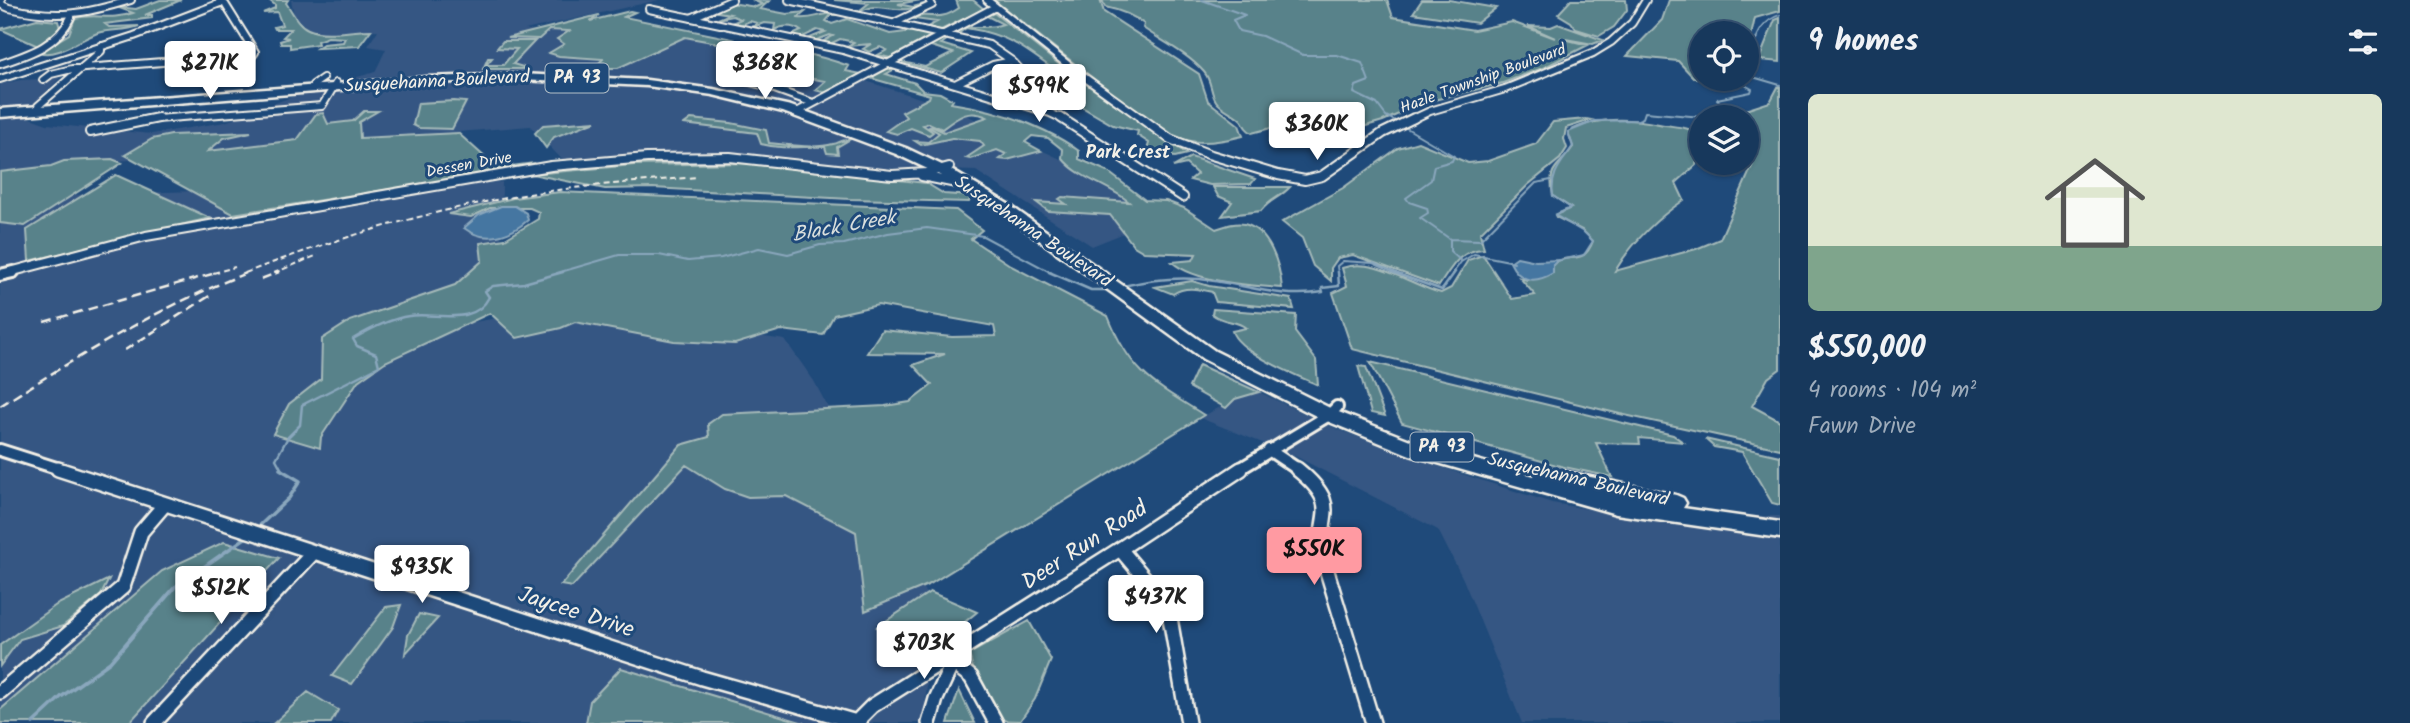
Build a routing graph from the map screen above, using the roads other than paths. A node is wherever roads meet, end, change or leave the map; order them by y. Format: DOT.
graph roads {
  1 [pos="1,0"];
  2 [pos="131,0"];
  3 [pos="732,0"];
  4 [pos="789,0"];
  5 [pos="929,0"];
  6 [pos="987,0"];
  7 [pos="1646,0"];
  8 [pos="224,1"];
  9 [pos="995,7"];
  10 [pos="649,9"];
  11 [pos="71,17"];
  12 [pos="691,18"];
  13 [pos="896,22"];
  14 [pos="943,33"];
  15 [pos="101,46"];
  16 [pos="76,54"];
  17 [pos="1012,61"];
  18 [pos="890,62"];
  19 [pos="0,64"];
  20 [pos="82,68"];
  21 [pos="724,76"];
  22 [pos="47,77"];
  23 [pos="0,80"];
  24 [pos="957,83"];
  25 [pos="326,84"];
  26 [pos="1017,103"];
  27 [pos="38,106"];
  28 [pos="804,108"];
  29 [pos="1,110"];
  30 [pos="90,132"];
  31 [pos="918,158"];
  32 [pos="945,168"];
  33 [pos="898,175"];
  34 [pos="974,188"];
  35 [pos="1183,197"];
  36 [pos="0,275"];
  37 [pos="1120,286"];
  38 [pos="1333,411"];
  39 [pos="0,450"];
  40 [pos="1269,450"];
  41 [pos="165,504"];
  42 [pos="1780,518"];
  43 [pos="1780,530"];
  44 [pos="1120,549"];
  45 [pos="313,553"];
  46 [pos="955,657"];
  47 [pos="0,692"];
  48 [pos="858,722"];
  49 [pos="154,723"];
  50 [pos="929,723"];
  51 [pos="996,723"];
  52 [pos="1188,723"];
  53 [pos="1373,723"];
  1 -- 11 [label="street"];
  2 -- 11 [label="street"];
  3 -- 12 [label="street"];
  4 -- 13 [label="street"];
  5 -- 13 [label="street"];
  6 -- 9 [label="street, Hazle Township Boulevard"];
  7 -- 9 [label="street, Hazle Township Boulevard"];
  8 -- 15 [label="street"];
  8 -- 20 [label="street"];
  9 -- 14 [label="street"];
  10 -- 12 [label="street"];
  11 -- 19 [label="street"];
  12 -- 18 [label="street"];
  13 -- 14 [label="street"];
  14 -- 17 [label="street"];
  14 -- 18 [label="street"];
  15 -- 16 [label="street"];
  15 -- 20 [label="street"];
  16 -- 22 [label="street"];
  16 -- 23 [label="street"];
  17 -- 24 [label="street"];
  17 -- 26 [label="street"];
  18 -- 24 [label="street"];
  18 -- 28 [label="street"];
  20 -- 22 [label="street"];
  20 -- 27 [label="street"];
  21 -- 28 [label="street"];
  22 -- 23 [label="street"];
  24 -- 26 [label="street"];
  25 -- 27 [label="highway, Susquehanna Boulevard / PA 93"];
  25 -- 28 [label="highway, Susquehanna Boulevard / PA 93"];
  25 -- 29 [label="highway, Susquehanna Boulevard / PA 93"];
  25 -- 30 [label="street"];
  26 -- 35 [label="street"];
  27 -- 29 [label="highway, Susquehanna Boulevard / PA 93"];
  28 -- 31 [label="highway, Susquehanna Boulevard / PA 93"];
  28 -- 32 [label="highway, Susquehanna Boulevard / PA 93"];
  31 -- 32 [label="highway, Susquehanna Boulevard / PA 93"];
  31 -- 33 [label="street"];
  32 -- 33 [label="street, Dessen Drive"];
  32 -- 34 [label="highway, Susquehanna Boulevard / PA 93"];
  32 -- 37 [label="highway, Susquehanna Boulevard / PA 93"];
  33 -- 34 [label="street"];
  33 -- 36 [label="street, Dessen Drive"];
  34 -- 37 [label="highway, Susquehanna Boulevard / PA 93"];
  37 -- 38 [label="highway, Susquehanna Boulevard / PA 93"];
  38 -- 40 [label="street, Deer Run Road"];
  38 -- 42 [label="highway, Susquehanna Boulevard / PA 93"];
  38 -- 43 [label="highway, Susquehanna Boulevard / PA 93"];
  39 -- 41 [label="street, Jaycee Drive"];
  40 -- 44 [label="street, Deer Run Road"];
  40 -- 53 [label="street"];
  41 -- 45 [label="street, Jaycee Drive"];
  41 -- 47 [label="street"];
  44 -- 46 [label="street, Deer Run Road"];
  44 -- 52 [label="street"];
  45 -- 48 [label="street, Jaycee Drive"];
  45 -- 49 [label="street"];
  46 -- 48 [label="street, Deer Run Road"];
  46 -- 50 [label="street"];
  46 -- 51 [label="street"];
}
